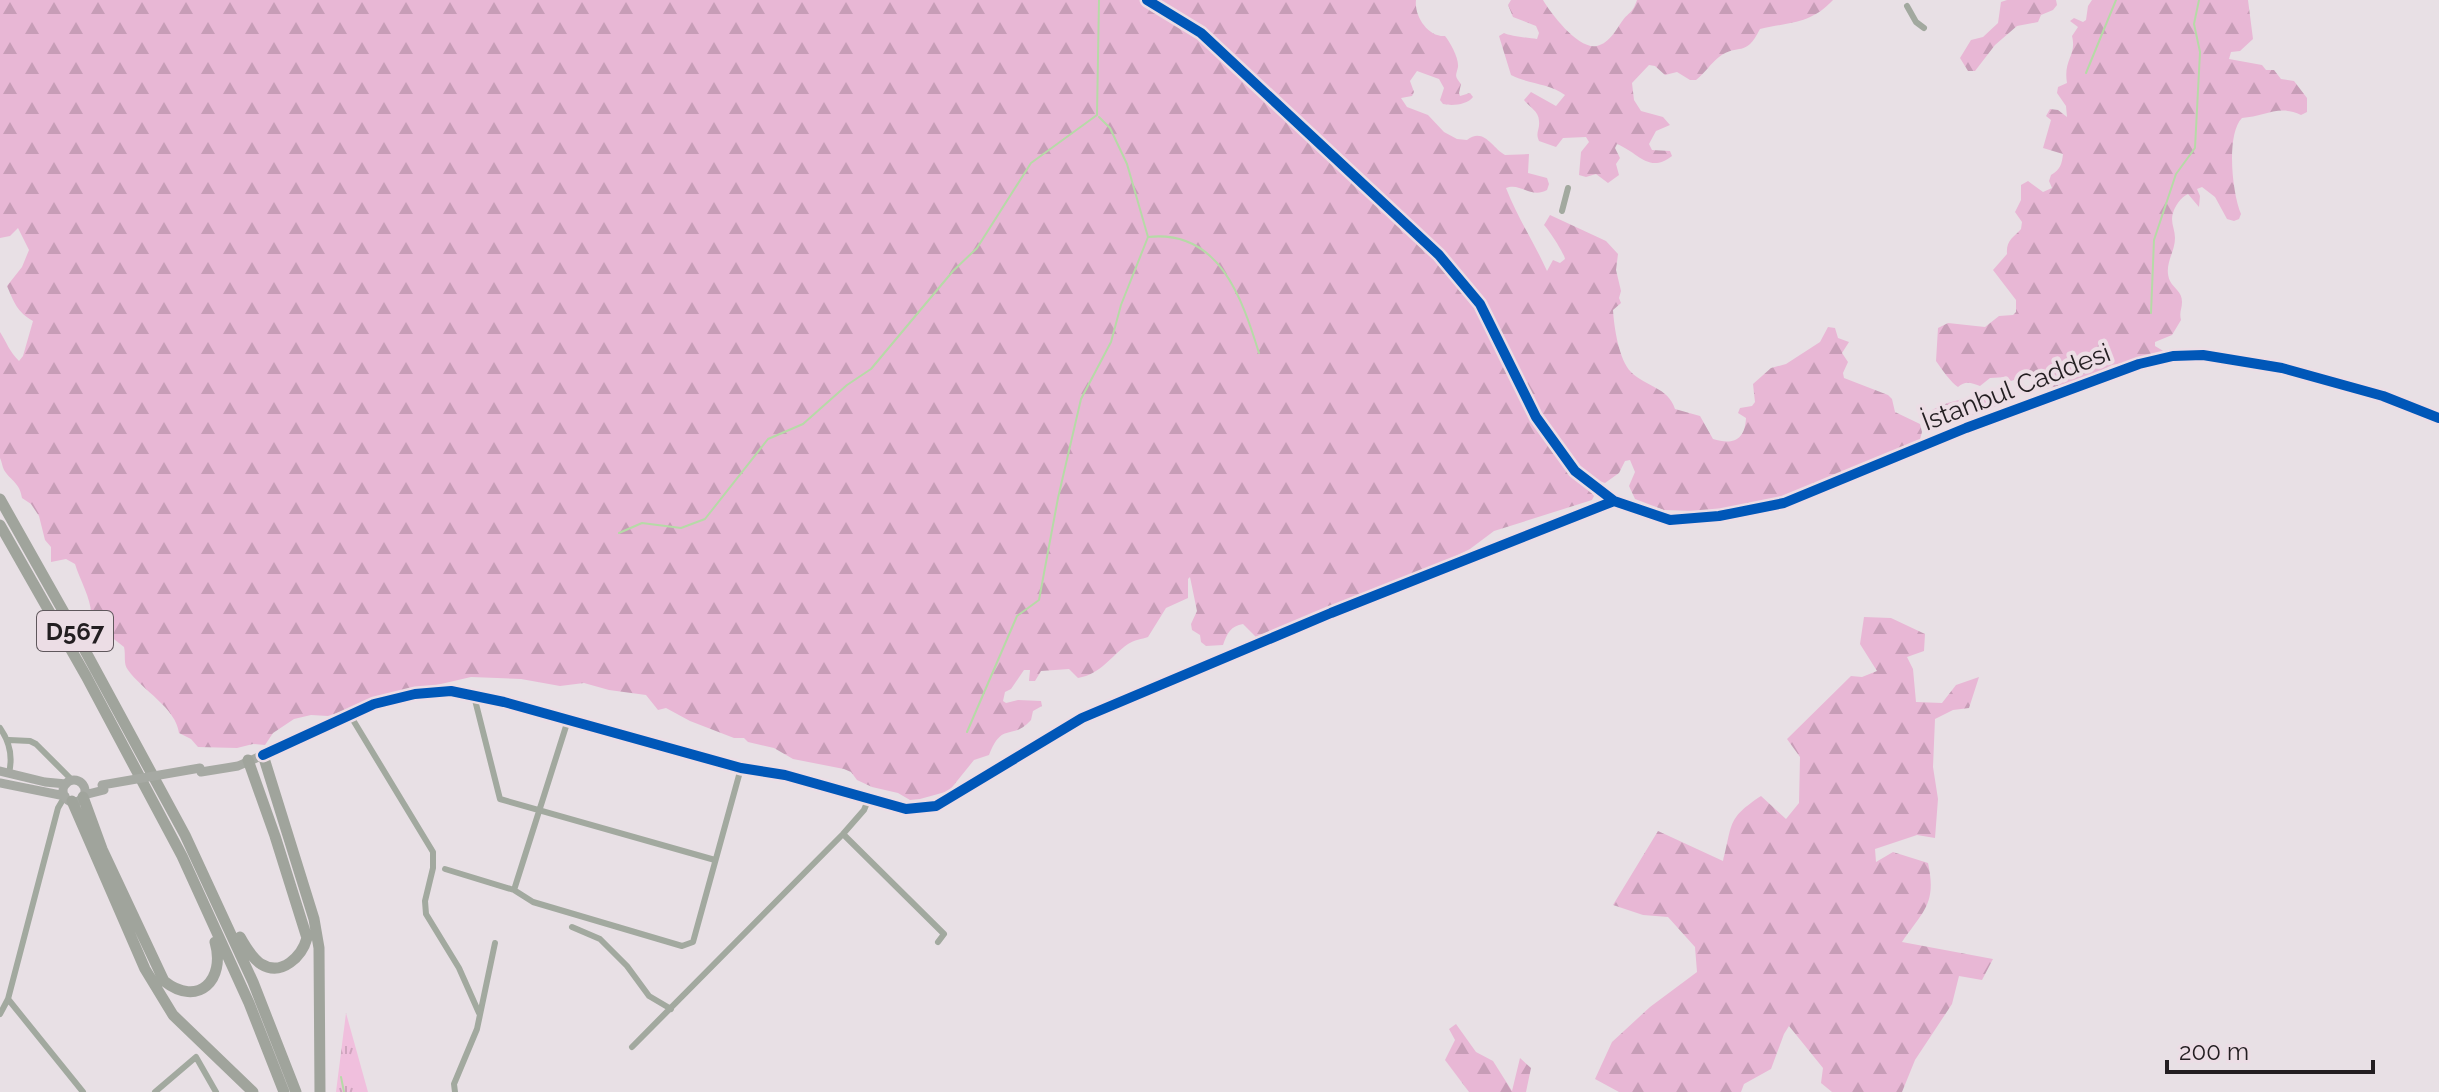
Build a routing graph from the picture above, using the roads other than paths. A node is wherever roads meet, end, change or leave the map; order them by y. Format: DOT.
graph roads {
  1 [pos="1147,0"];
  2 [pos="1907,6"];
  3 [pos="1924,28"];
  4 [pos="1568,188"];
  5 [pos="1562,211"];
  6 [pos="2439,418"];
  7 [pos="0,499"];
  8 [pos="1614,501"];
  9 [pos="0,525"];
  10 [pos="474,696"];
  11 [pos="350,715"];
  12 [pos="568,720"];
  13 [pos="0,728"];
  14 [pos="9,740"];
  15 [pos="263,755"];
  16 [pos="248,760"];
  17 [pos="741,768"];
  18 [pos="5,772"];
  19 [pos="73,782"];
  20 [pos="0,783"];
  21 [pos="103,788"];
  22 [pos="76,797"];
  23 [pos="869,798"];
  24 [pos="540,811"];
  25 [pos="843,834"];
  26 [pos="715,860"];
  27 [pos="445,869"];
  28 [pos="514,890"];
  29 [pos="216,897"];
  30 [pos="203,903"];
  31 [pos="572,927"];
  32 [pos="938,942"];
  33 [pos="495,943"];
  34 [pos="8,999"];
  35 [pos="671,1009"];
  36 [pos="479,1013"];
  37 [pos="0,1014"];
  38 [pos="632,1047"];
  39 [pos="83,1092"];
  40 [pos="155,1092"];
  41 [pos="216,1092"];
  42 [pos="253,1092"];
  43 [pos="284,1092"];
  44 [pos="296,1092"];
  45 [pos="320,1092"];
  46 [pos="455,1092"];
  1 -- 8 [label="street, İstanbul Caddesi"];
  2 -- 3 [label="street"];
  4 -- 5 [label="street"];
  6 -- 8 [label="street, İstanbul Caddesi"];
  7 -- 29 [label="highway, D567"];
  8 -- 23 [label="street"];
  9 -- 30 [label="highway, D567"];
  10 -- 11 [label="street"];
  10 -- 12 [label="street"];
  10 -- 24 [label="street"];
  11 -- 15 [label="street"];
  11 -- 36 [label="street"];
  12 -- 17 [label="street"];
  12 -- 24 [label="street"];
  13 -- 14 [label="street"];
  14 -- 18 [label="street"];
  14 -- 19 [label="street"];
  15 -- 16 [label="main road"];
  15 -- 45 [label="highway"];
  16 -- 21 [label="main road, bridge"];
  16 -- 29 [label="highway"];
  17 -- 23 [label="street"];
  17 -- 26 [label="street"];
  18 -- 19 [label="main road"];
  19 -- 21 [label="main road"];
  19 -- 22 [label="main road"];
  19 -- 22 [label="main road"];
  20 -- 22 [label="main road"];
  21 -- 22 [label="main road"];
  22 -- 30 [label="highway"];
  22 -- 34 [label="street"];
  22 -- 42 [label="highway"];
  23 -- 25 [label="street"];
  24 -- 26 [label="street"];
  24 -- 28 [label="street"];
  25 -- 32 [label="street"];
  25 -- 35 [label="street"];
  26 -- 28 [label="street"];
  27 -- 28 [label="street"];
  29 -- 44 [label="highway, D567"];
  30 -- 43 [label="highway, D567"];
  31 -- 35 [label="street"];
  33 -- 36 [label="street"];
  34 -- 37 [label="street"];
  34 -- 39 [label="street"];
  35 -- 38 [label="street"];
  36 -- 46 [label="street"];
  40 -- 41 [label="street"];
}
